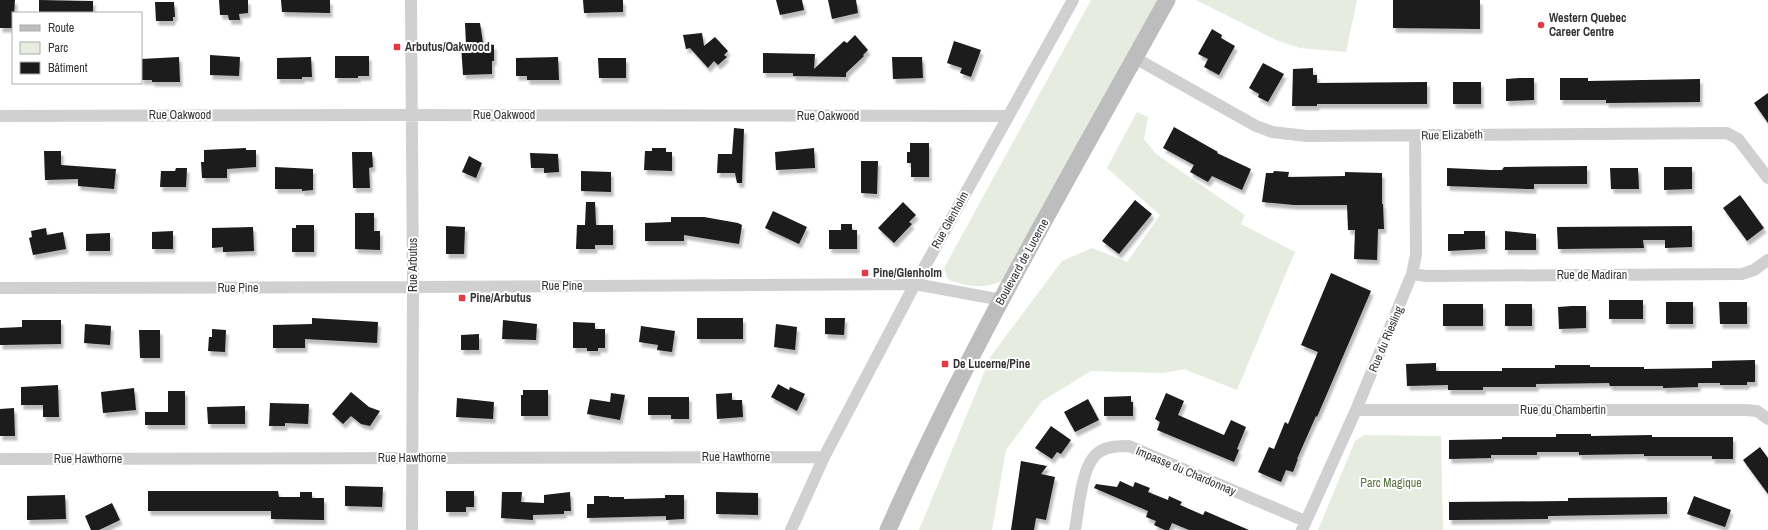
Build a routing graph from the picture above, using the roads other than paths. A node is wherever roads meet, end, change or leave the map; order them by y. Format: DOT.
graph roads {
  1 [pos="411,0"];
  2 [pos="1073,0"];
  3 [pos="1167,0"];
  4 [pos="1134,58"];
  5 [pos="411,115"];
  6 [pos="0,116"];
  7 [pos="1007,116"];
  8 [pos="1415,136"];
  9 [pos="1767,173"];
  10 [pos="1768,260"];
  11 [pos="1412,274"];
  12 [pos="915,284"];
  13 [pos="413,287"];
  14 [pos="0,288"];
  15 [pos="1002,300"];
  16 [pos="1356,410"];
  17 [pos="1768,419"];
  18 [pos="824,457"];
  19 [pos="411,458"];
  20 [pos="0,459"];
  21 [pos="1303,526"];
  22 [pos="412,530"];
  23 [pos="791,530"];
  24 [pos="888,530"];
  25 [pos="1075,530"];
  1 -- 5 [label="street, Rue Arbutus"];
  2 -- 7 [label="street, Rue Glenholm"];
  3 -- 4 [label="main road, Boulevard de Lucerne"];
  4 -- 8 [label="street, Rue Elizabeth"];
  4 -- 15 [label="main road, Boulevard de Lucerne"];
  5 -- 6 [label="street, Rue Oakwood"];
  5 -- 7 [label="street, Rue Oakwood"];
  5 -- 13 [label="street, Rue Arbutus"];
  7 -- 12 [label="street, Rue Glenholm"];
  8 -- 9 [label="street, Rue Elizabeth"];
  8 -- 11 [label="street, Rue du Riesling"];
  10 -- 11 [label="street, Rue de Madiran"];
  11 -- 16 [label="street, Rue du Riesling"];
  12 -- 13 [label="street, Rue Pine"];
  12 -- 15 [label="street, Rue Pine"];
  12 -- 18 [label="street, Rue Glenholm"];
  13 -- 14 [label="street, Rue Pine"];
  13 -- 19 [label="street, Rue Arbutus"];
  15 -- 24 [label="main road, Boulevard de Lucerne"];
  16 -- 17 [label="street, Rue du Chambertin"];
  16 -- 21 [label="street, Rue du Riesling"];
  18 -- 19 [label="street, Rue Hawthorne"];
  18 -- 23 [label="street, Rue Glenholm"];
  19 -- 20 [label="street, Rue Hawthorne"];
  19 -- 22 [label="street, Rue Arbutus"];
  21 -- 25 [label="street, Impasse du Chardonnay"];
}
